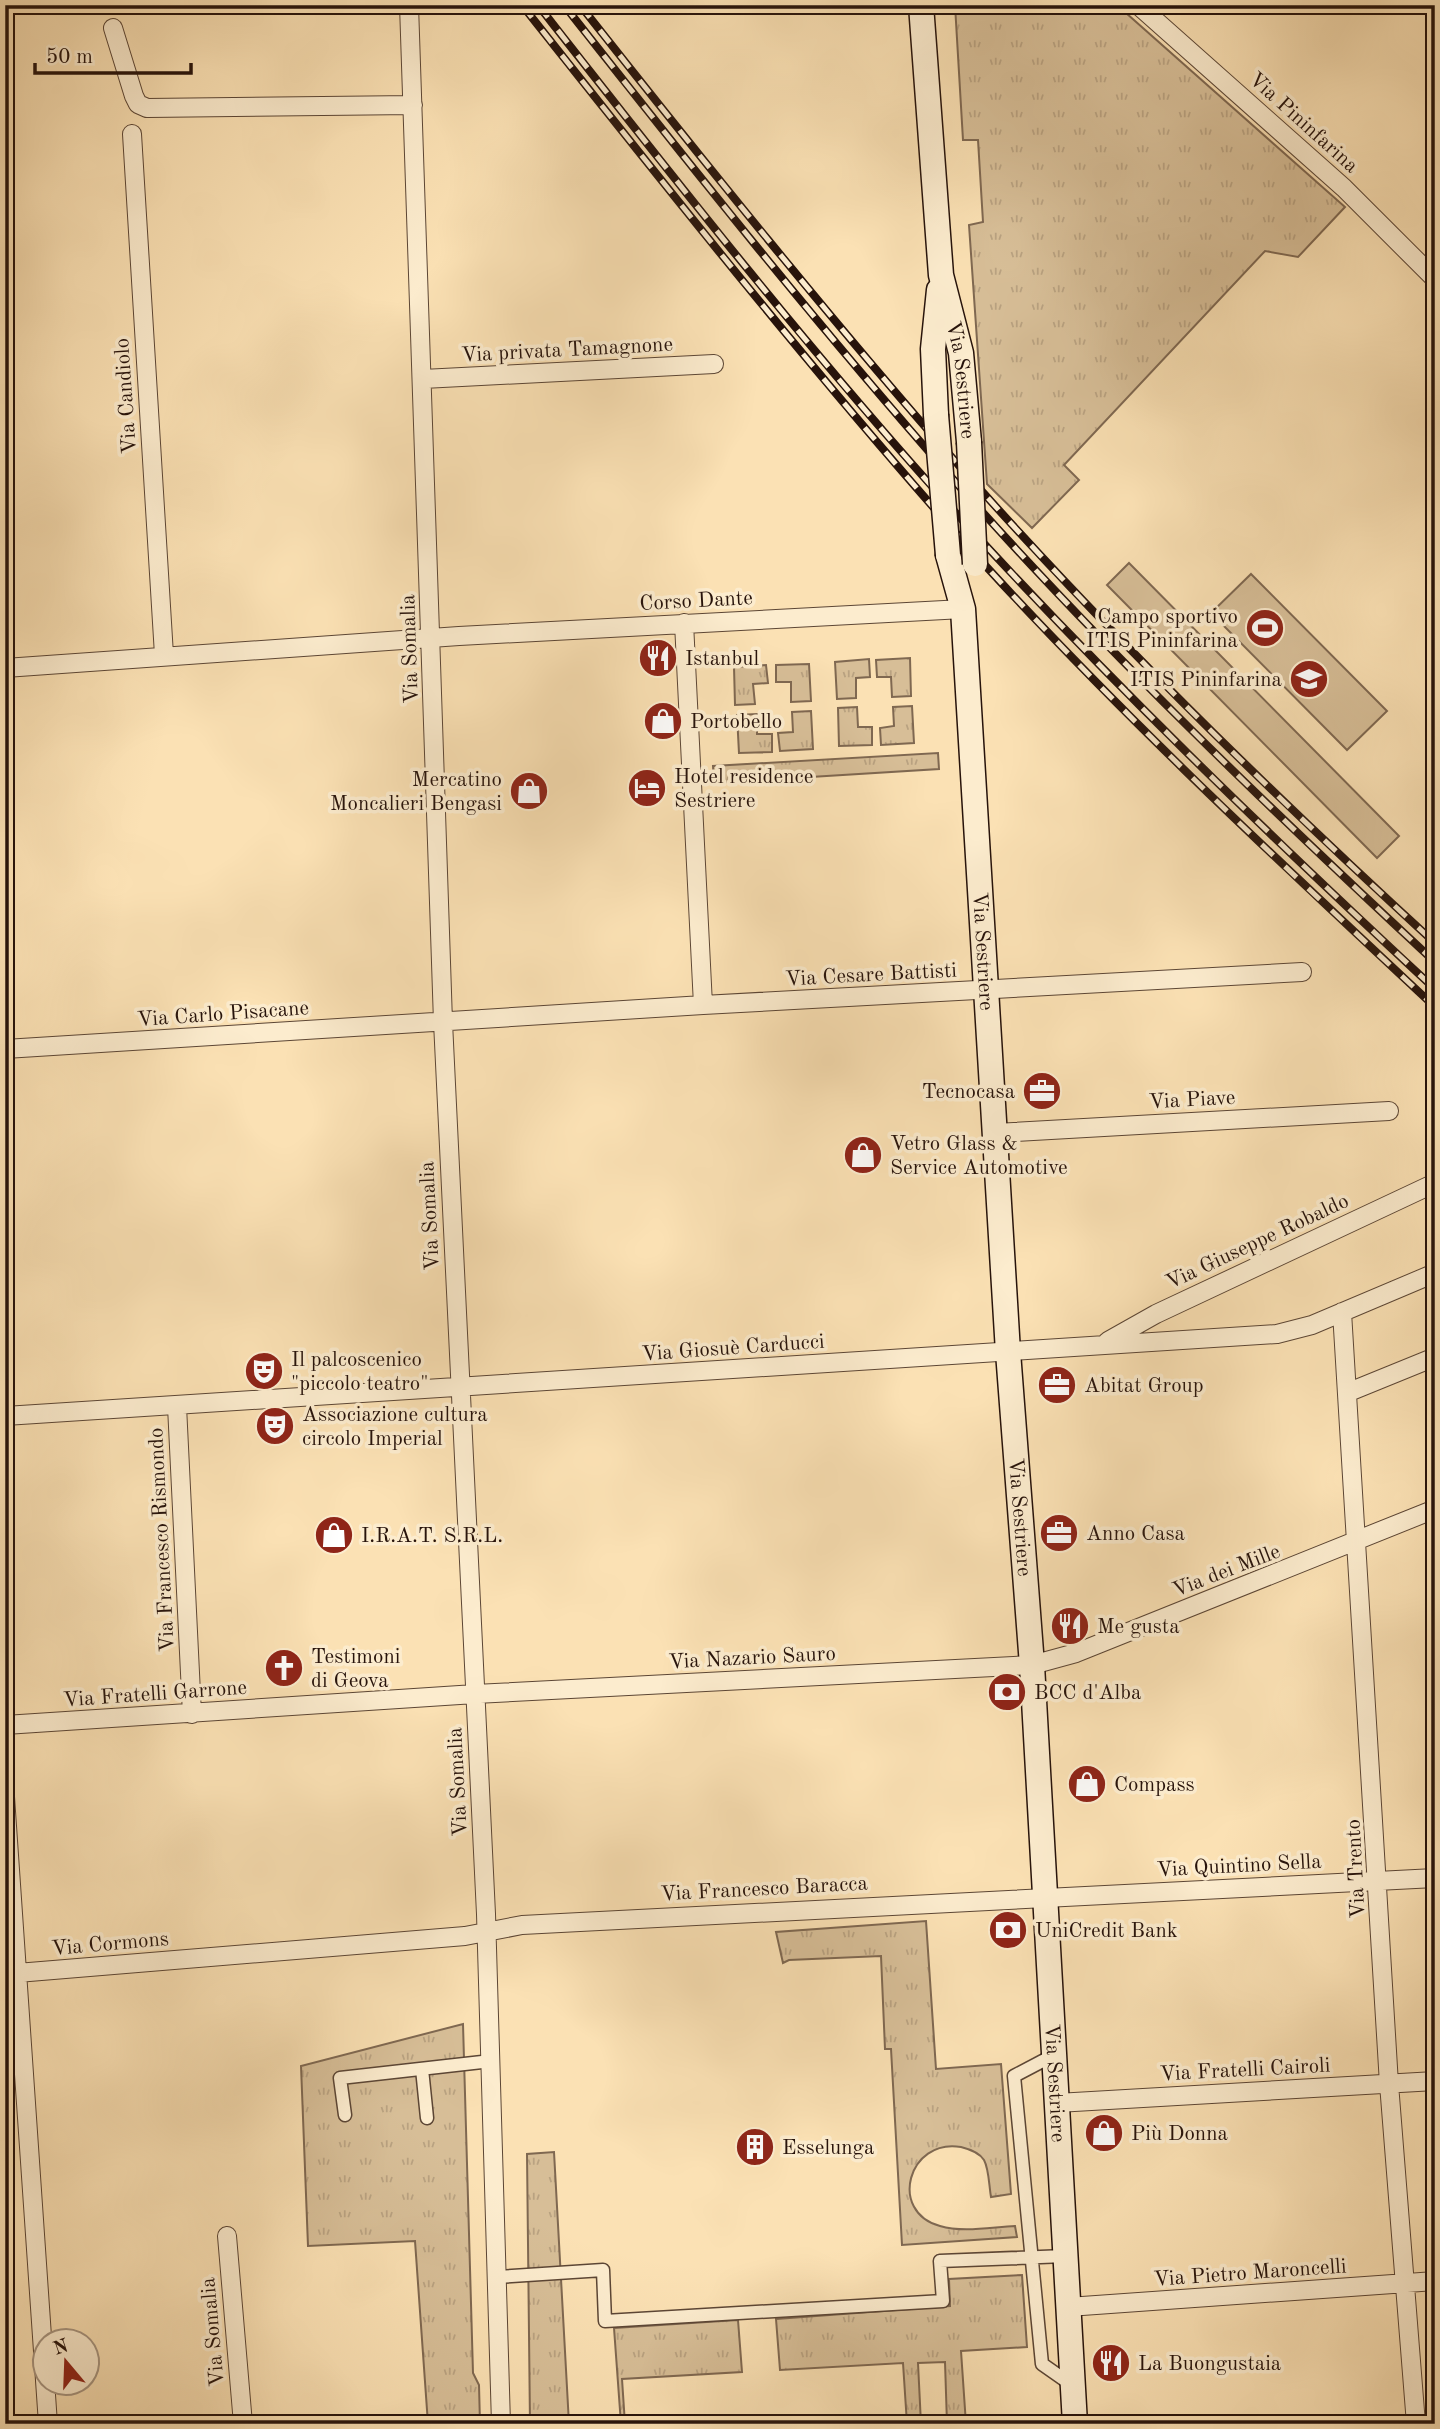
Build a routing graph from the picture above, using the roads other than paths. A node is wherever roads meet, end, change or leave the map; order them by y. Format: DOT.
graph roads {
  1 [pos="410,5"];
  2 [pos="921,5"];
  3 [pos="1138,5"];
  4 [pos="113,28"];
  5 [pos="413,105"];
  6 [pos="132,134"];
  7 [pos="941,275"];
  8 [pos="1435,279"];
  9 [pos="714,364"];
  10 [pos="423,379"];
  11 [pos="963,609"];
  12 [pos="684,623"];
  13 [pos="432,638"];
  14 [pos="164,655"];
  15 [pos="5,667"];
  16 [pos="1302,972"];
  17 [pos="988,991"];
  18 [pos="703,1005"];
  19 [pos="443,1022"];
  20 [pos="5,1049"];
  21 [pos="1389,1111"];
  22 [pos="996,1133"];
  23 [pos="1435,1183"];
  24 [pos="1435,1273"];
  25 [pos="1342,1312"];
  26 [pos="1101,1345"];
  27 [pos="1008,1352"];
  28 [pos="1435,1357"];
  29 [pos="460,1389"];
  30 [pos="1349,1392"];
  31 [pos="177,1406"];
  32 [pos="5,1416"];
  33 [pos="1435,1509"];
  34 [pos="1357,1542"];
  35 [pos="1032,1665"];
  36 [pos="475,1694"];
  37 [pos="192,1714"];
  38 [pos="5,1724"];
  39 [pos="5,1797"];
  40 [pos="1435,1878"];
  41 [pos="1379,1881"];
  42 [pos="1044,1896"];
  43 [pos="486,1931"];
  44 [pos="12,1974"];
  45 [pos="1054,2055"];
  46 [pos="491,2061"];
  47 [pos="422,2069"];
  48 [pos="1435,2081"];
  49 [pos="1389,2084"];
  50 [pos="1057,2104"];
  51 [pos="345,2115"];
  52 [pos="427,2118"];
  53 [pos="227,2236"];
  54 [pos="1065,2256"];
  55 [pos="1032,2257"];
  56 [pos="497,2277"];
  57 [pos="1435,2281"];
  58 [pos="1404,2283"];
  59 [pos="1068,2307"];
  60 [pos="1073,2385"];
  61 [pos="48,2424"];
  62 [pos="243,2424"];
  63 [pos="501,2424"];
  64 [pos="1075,2424"];
  65 [pos="1416,2424"];
  1 -- 5 [label="street, Via Somalia"];
  2 -- 7 [label="main road, Via Sestriere"];
  3 -- 8 [label="street, Via Pininfarina"];
  4 -- 5 [label="street"];
  5 -- 10 [label="street, Via Somalia"];
  6 -- 14 [label="street, Via Candiolo"];
  7 -- 11 [label="main road, Via Sestriere, bridge"];
  7 -- 11 [label="main road, Via Sestriere, bridge"];
  9 -- 10 [label="street, Via privata Tamagnone"];
  10 -- 13 [label="street, Via Somalia"];
  11 -- 12 [label="street, Corso Dante"];
  11 -- 17 [label="main road, Via Sestriere"];
  12 -- 13 [label="street, Corso Dante"];
  12 -- 18 [label="street"];
  13 -- 14 [label="street"];
  13 -- 19 [label="street, Via Somalia"];
  14 -- 15 [label="street"];
  16 -- 17 [label="street, Via Cesare Battisti"];
  17 -- 18 [label="street, Via Cesare Battisti"];
  17 -- 22 [label="main road, Via Sestriere"];
  18 -- 19 [label="street, Via Cesare Battisti"];
  19 -- 20 [label="street, Via Carlo Pisacane"];
  19 -- 29 [label="street, Via Somalia"];
  21 -- 22 [label="street, Via Piave"];
  22 -- 27 [label="main road, Via Sestriere"];
  23 -- 26 [label="street, Via Giuseppe Robaldo"];
  24 -- 25 [label="street, Via Giuseppe Robaldo"];
  25 -- 26 [label="street, Via Giuseppe Robaldo"];
  25 -- 30 [label="street, Via Trento"];
  26 -- 27 [label="street, Via Giuseppe Robaldo"];
  27 -- 29 [label="street, Via Giosuè Carducci"];
  27 -- 35 [label="main road, Via Sestriere"];
  28 -- 30 [label="street"];
  29 -- 31 [label="street, Via Francesco Rismondo"];
  29 -- 36 [label="street, Via Somalia"];
  30 -- 34 [label="street, Via Trento"];
  31 -- 32 [label="street, Via Francesco Rismondo"];
  31 -- 37 [label="street, Via Francesco Rismondo"];
  33 -- 34 [label="street, Via dei Mille"];
  34 -- 35 [label="street, Via dei Mille"];
  34 -- 41 [label="street, Via Trento"];
  35 -- 36 [label="street, Via Nazario Sauro"];
  35 -- 42 [label="main road, Via Sestriere"];
  36 -- 37 [label="street, Via Fratelli Garrone"];
  36 -- 43 [label="street, Via Somalia"];
  37 -- 38 [label="street, Via Fratelli Garrone"];
  39 -- 44 [label="street"];
  40 -- 41 [label="street, Via Quintino Sella"];
  41 -- 42 [label="street, Via Quintino Sella"];
  41 -- 49 [label="street, Via Trento"];
  42 -- 43 [label="street, Via Francesco Baracca"];
  42 -- 45 [label="main road, Via Sestriere"];
  43 -- 44 [label="street, Via Cormons"];
  43 -- 46 [label="street, Via Somalia"];
  44 -- 61 [label="street"];
  45 -- 50 [label="main road, Via Sestriere"];
  45 -- 55 [label="street"];
  46 -- 47 [label="street"];
  46 -- 56 [label="street, Via Somalia"];
  47 -- 51 [label="street"];
  47 -- 52 [label="street"];
  48 -- 49 [label="street, Via Fratelli Cairoli"];
  49 -- 50 [label="street, Via Fratelli Cairoli"];
  49 -- 58 [label="street, Via Trento"];
  50 -- 54 [label="main road, Via Sestriere"];
  53 -- 62 [label="street, Via Somalia"];
  54 -- 55 [label="street"];
  54 -- 59 [label="main road, Via Sestriere"];
  55 -- 56 [label="street"];
  55 -- 60 [label="street"];
  56 -- 63 [label="street, Via Somalia"];
  57 -- 58 [label="street, Via Pietro Maroncelli"];
  58 -- 59 [label="street, Via Pietro Maroncelli"];
  58 -- 65 [label="street, Via Trento"];
  59 -- 60 [label="main road, Via Sestriere"];
  60 -- 64 [label="main road, Via Sestriere"];
}
